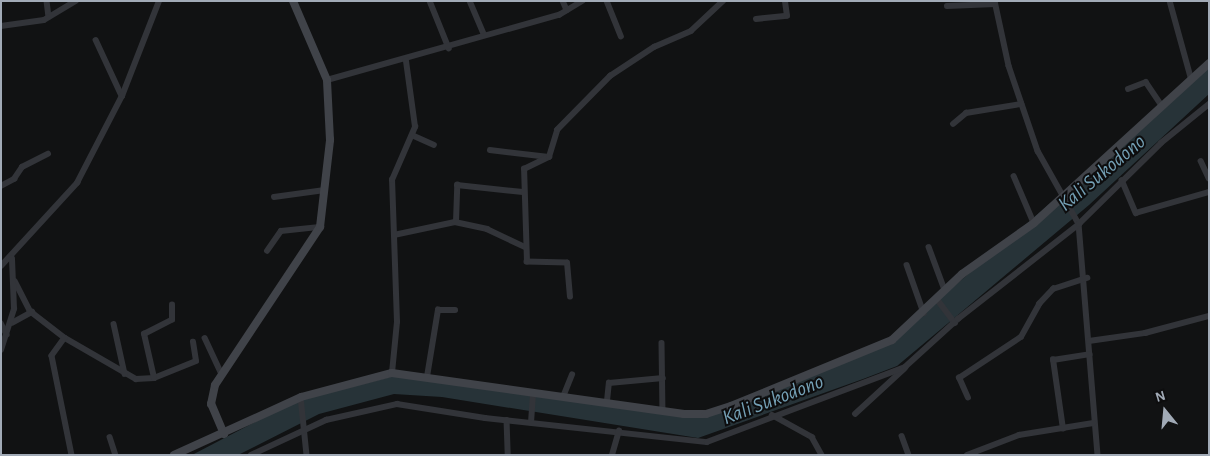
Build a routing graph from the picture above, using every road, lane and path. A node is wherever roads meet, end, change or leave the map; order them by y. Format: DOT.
graph roads {
  1 [pos="47,1"];
  2 [pos="76,1"];
  3 [pos="159,1"];
  4 [pos="293,1"];
  5 [pos="430,1"];
  6 [pos="470,1"];
  7 [pos="563,1"];
  8 [pos="582,1"];
  9 [pos="607,1"];
  10 [pos="722,1"];
  11 [pos="785,1"];
  12 [pos="1170,1"];
  13 [pos="995,2"];
  14 [pos="946,6"];
  15 [pos="567,10"];
  16 [pos="49,17"];
  17 [pos="756,19"];
  18 [pos="1,26"];
  19 [pos="484,34"];
  20 [pos="621,36"];
  21 [pos="96,40"];
  22 [pos="449,48"];
  23 [pos="406,61"];
  24 [pos="1209,63"];
  25 [pos="1191,77"];
  26 [pos="331,80"];
  27 [pos="1128,89"];
  28 [pos="122,96"];
  29 [pos="1021,104"];
  30 [pos="1161,104"];
  31 [pos="1209,104"];
  32 [pos="953,124"];
  33 [pos="412,135"];
  34 [pos="434,145"];
  35 [pos="490,150"];
  36 [pos="48,154"];
  37 [pos="550,157"];
  38 [pos="1201,161"];
  39 [pos="1014,176"];
  40 [pos="1209,178"];
  41 [pos="1122,180"];
  42 [pos="1,186"];
  43 [pos="325,190"];
  44 [pos="523,192"];
  45 [pos="1209,192"];
  46 [pos="1066,194"];
  47 [pos="274,197"];
  48 [pos="456,222"];
  49 [pos="1078,222"];
  50 [pos="1034,223"];
  51 [pos="320,227"];
  52 [pos="394,234"];
  53 [pos="929,247"];
  54 [pos="525,248"];
  55 [pos="267,251"];
  56 [pos="12,259"];
  57 [pos="907,265"];
  58 [pos="1,266"];
  59 [pos="1087,278"];
  60 [pos="14,280"];
  61 [pos="945,290"];
  62 [pos="570,297"];
  63 [pos="938,300"];
  64 [pos="172,305"];
  65 [pos="455,310"];
  66 [pos="32,312"];
  67 [pos="924,313"];
  68 [pos="1209,316"];
  69 [pos="954,321"];
  70 [pos="1,323"];
  71 [pos="12,323"];
  72 [pos="114,324"];
  73 [pos="7,335"];
  74 [pos="65,338"];
  75 [pos="205,338"];
  76 [pos="1090,341"];
  77 [pos="193,342"];
  78 [pos="662,343"];
  79 [pos="1,350"];
  80 [pos="1090,354"];
  81 [pos="905,367"];
  82 [pos="125,374"];
  83 [pos="222,374"];
  84 [pos="392,374"];
  85 [pos="572,375"];
  86 [pos="427,377"];
  87 [pos="154,378"];
  88 [pos="663,378"];
  89 [pos="532,394"];
  90 [pos="564,397"];
  91 [pos="301,398"];
  92 [pos="968,398"];
  93 [pos="607,401"];
  94 [pos="663,411"];
  95 [pos="777,413"];
  96 [pos="855,414"];
  97 [pos="507,420"];
  98 [pos="531,420"];
  99 [pos="1093,423"];
  100 [pos="306,425"];
  101 [pos="1063,429"];
  102 [pos="619,431"];
  103 [pos="224,434"];
  104 [pos="902,436"];
  105 [pos="110,437"];
  106 [pos="72,455"];
  107 [pos="116,455"];
  108 [pos="174,455"];
  109 [pos="252,455"];
  110 [pos="308,455"];
  111 [pos="508,455"];
  112 [pos="612,455"];
  113 [pos="822,455"];
  114 [pos="909,455"];
  115 [pos="967,455"];
  116 [pos="1098,455"];
  1 -- 16 [label="street"];
  2 -- 16 [label="street"];
  3 -- 28 [label="street"];
  4 -- 26 [label="main road"];
  5 -- 22 [label="street"];
  6 -- 19 [label="street"];
  7 -- 15 [label="street"];
  8 -- 15 [label="street"];
  9 -- 20 [label="street"];
  10 -- 37 [label="street"];
  11 -- 17 [label="street"];
  12 -- 25 [label="street"];
  13 -- 14 [label="street"];
  13 -- 29 [label="street"];
  15 -- 19 [label="street"];
  16 -- 18 [label="street"];
  19 -- 22 [label="street"];
  21 -- 28 [label="street"];
  22 -- 23 [label="street"];
  23 -- 26 [label="street"];
  23 -- 33 [label="street"];
  24 -- 25 [label="main road"];
  25 -- 30 [label="main road"];
  26 -- 43 [label="main road"];
  27 -- 30 [label="street"];
  28 -- 56 [label="street"];
  29 -- 32 [label="street"];
  29 -- 46 [label="street"];
  30 -- 46 [label="main road"];
  31 -- 41 [label="street"];
  33 -- 34 [label="street"];
  33 -- 52 [label="street"];
  35 -- 37 [label="street"];
  36 -- 42 [label="street"];
  37 -- 44 [label="street"];
  38 -- 40 [label="street"];
  39 -- 50 [label="street"];
  41 -- 45 [label="street"];
  41 -- 49 [label="street"];
  43 -- 47 [label="street"];
  43 -- 51 [label="main road"];
  44 -- 48 [label="street"];
  44 -- 54 [label="street"];
  46 -- 49 [label="street"];
  46 -- 50 [label="main road"];
  48 -- 52 [label="street"];
  48 -- 54 [label="street"];
  49 -- 59 [label="street"];
  49 -- 69 [label="street"];
  50 -- 61 [label="main road"];
  51 -- 55 [label="street"];
  51 -- 83 [label="main road"];
  52 -- 84 [label="street"];
  53 -- 61 [label="street"];
  54 -- 62 [label="street"];
  56 -- 58 [label="street"];
  56 -- 60 [label="street"];
  57 -- 67 [label="street"];
  59 -- 76 [label="street"];
  59 -- 92 [label="street"];
  60 -- 66 [label="street"];
  60 -- 71 [label="street"];
  61 -- 63 [label="main road"];
  63 -- 67 [label="main road"];
  63 -- 69 [label="street"];
  64 -- 87 [label="street"];
  65 -- 86 [label="street"];
  66 -- 71 [label="street"];
  66 -- 74 [label="street"];
  67 -- 94 [label="main road"];
  68 -- 76 [label="street"];
  69 -- 81 [label="street"];
  70 -- 73 [label="street"];
  71 -- 73 [label="street"];
  72 -- 82 [label="street"];
  73 -- 79 [label="street"];
  74 -- 82 [label="street"];
  74 -- 106 [label="street"];
  75 -- 83 [label="street"];
  76 -- 80 [label="street"];
  77 -- 87 [label="street"];
  78 -- 88 [label="street"];
  80 -- 99 [label="street"];
  80 -- 101 [label="street"];
  81 -- 95 [label="street"];
  81 -- 96 [label="street"];
  82 -- 87 [label="street"];
  83 -- 103 [label="main road"];
  84 -- 86 [label="main road"];
  84 -- 91 [label="main road"];
  85 -- 90 [label="street"];
  86 -- 89 [label="main road"];
  88 -- 93 [label="street"];
  88 -- 94 [label="street"];
  89 -- 90 [label="main road"];
  89 -- 98 [label="street"];
  90 -- 93 [label="main road"];
  91 -- 100 [label="street"];
  91 -- 103 [label="main road"];
  93 -- 94 [label="main road"];
  95 -- 102 [label="street"];
  95 -- 113 [label="street"];
  97 -- 98 [label="street"];
  97 -- 100 [label="street"];
  97 -- 111 [label="street"];
  98 -- 102 [label="street"];
  99 -- 101 [label="street"];
  99 -- 116 [label="street"];
  100 -- 109 [label="street"];
  100 -- 110 [label="street"];
  101 -- 115 [label="street"];
  102 -- 112 [label="street"];
  103 -- 108 [label="main road"];
  104 -- 114 [label="street"];
  105 -- 107 [label="street"];
}
